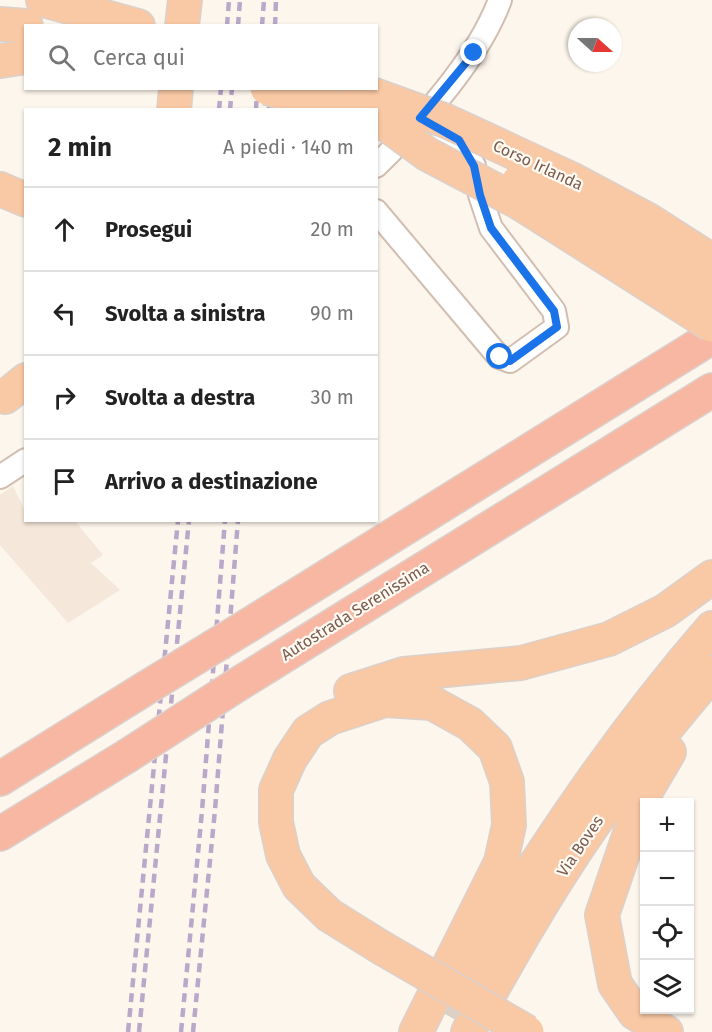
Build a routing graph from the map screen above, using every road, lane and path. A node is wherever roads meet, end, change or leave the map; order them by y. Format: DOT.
graph roads {
  1 [pos="43,0"];
  2 [pos="184,0"];
  3 [pos="500,0"];
  4 [pos="0,24"];
  5 [pos="131,24"];
  6 [pos="182,24"];
  7 [pos="24,26"];
  8 [pos="0,56"];
  9 [pos="24,57"];
  10 [pos="24,57"];
  11 [pos="0,61"];
  12 [pos="176,90"];
  13 [pos="274,90"];
  14 [pos="361,90"];
  15 [pos="174,108"];
  16 [pos="337,108"];
  17 [pos="420,118"];
  18 [pos="381,122"];
  19 [pos="378,164"];
  20 [pos="0,189"];
  21 [pos="24,199"];
  22 [pos="378,213"];
  23 [pos="712,261"];
  24 [pos="712,289"];
  25 [pos="712,325"];
  26 [pos="712,337"];
  27 [pos="712,390"];
  28 [pos="24,461"];
  29 [pos="0,477"];
  30 [pos="712,577"];
  31 [pos="712,628"];
  32 [pos="712,673"];
  33 [pos="712,699"];
  34 [pos="0,779"];
  35 [pos="0,834"];
  36 [pos="378,955"];
  37 [pos="464,980"];
  38 [pos="449,1026"];
  39 [pos="416,1032"];
  40 [pos="498,1032"];
  41 [pos="527,1032"];
  42 [pos="666,1032"];
  1 -- 5 [label="highway"];
  2 -- 6 [label="highway"];
  3 -- 17 [label="street"];
  4 -- 7 [label="highway"];
  8 -- 9 [label="highway"];
  10 -- 11 [label="highway"];
  12 -- 15 [label="highway"];
  13 -- 16 [label="highway, bridge"];
  14 -- 23 [label="highway, Corso Irlanda, bridge"];
  17 -- 19 [label="street"];
  17 -- 22 [label="street"];
  18 -- 24 [label="highway, Corso Irlanda, bridge"];
  18 -- 25 [label="highway, bridge"];
  20 -- 21 [label="highway"];
  26 -- 34 [label="highway, bridge"];
  27 -- 35 [label="highway, Autostrada Serenissima, bridge"];
  28 -- 29 [label="street"];
  30 -- 36 [label="highway"];
  31 -- 37 [label="highway, Via Boves"];
  32 -- 38 [label="highway, Via Boves"];
  33 -- 42 [label="highway"];
  36 -- 39 [label="highway"];
  36 -- 40 [label="highway"];
  36 -- 41 [label="highway, bridge"];
}
